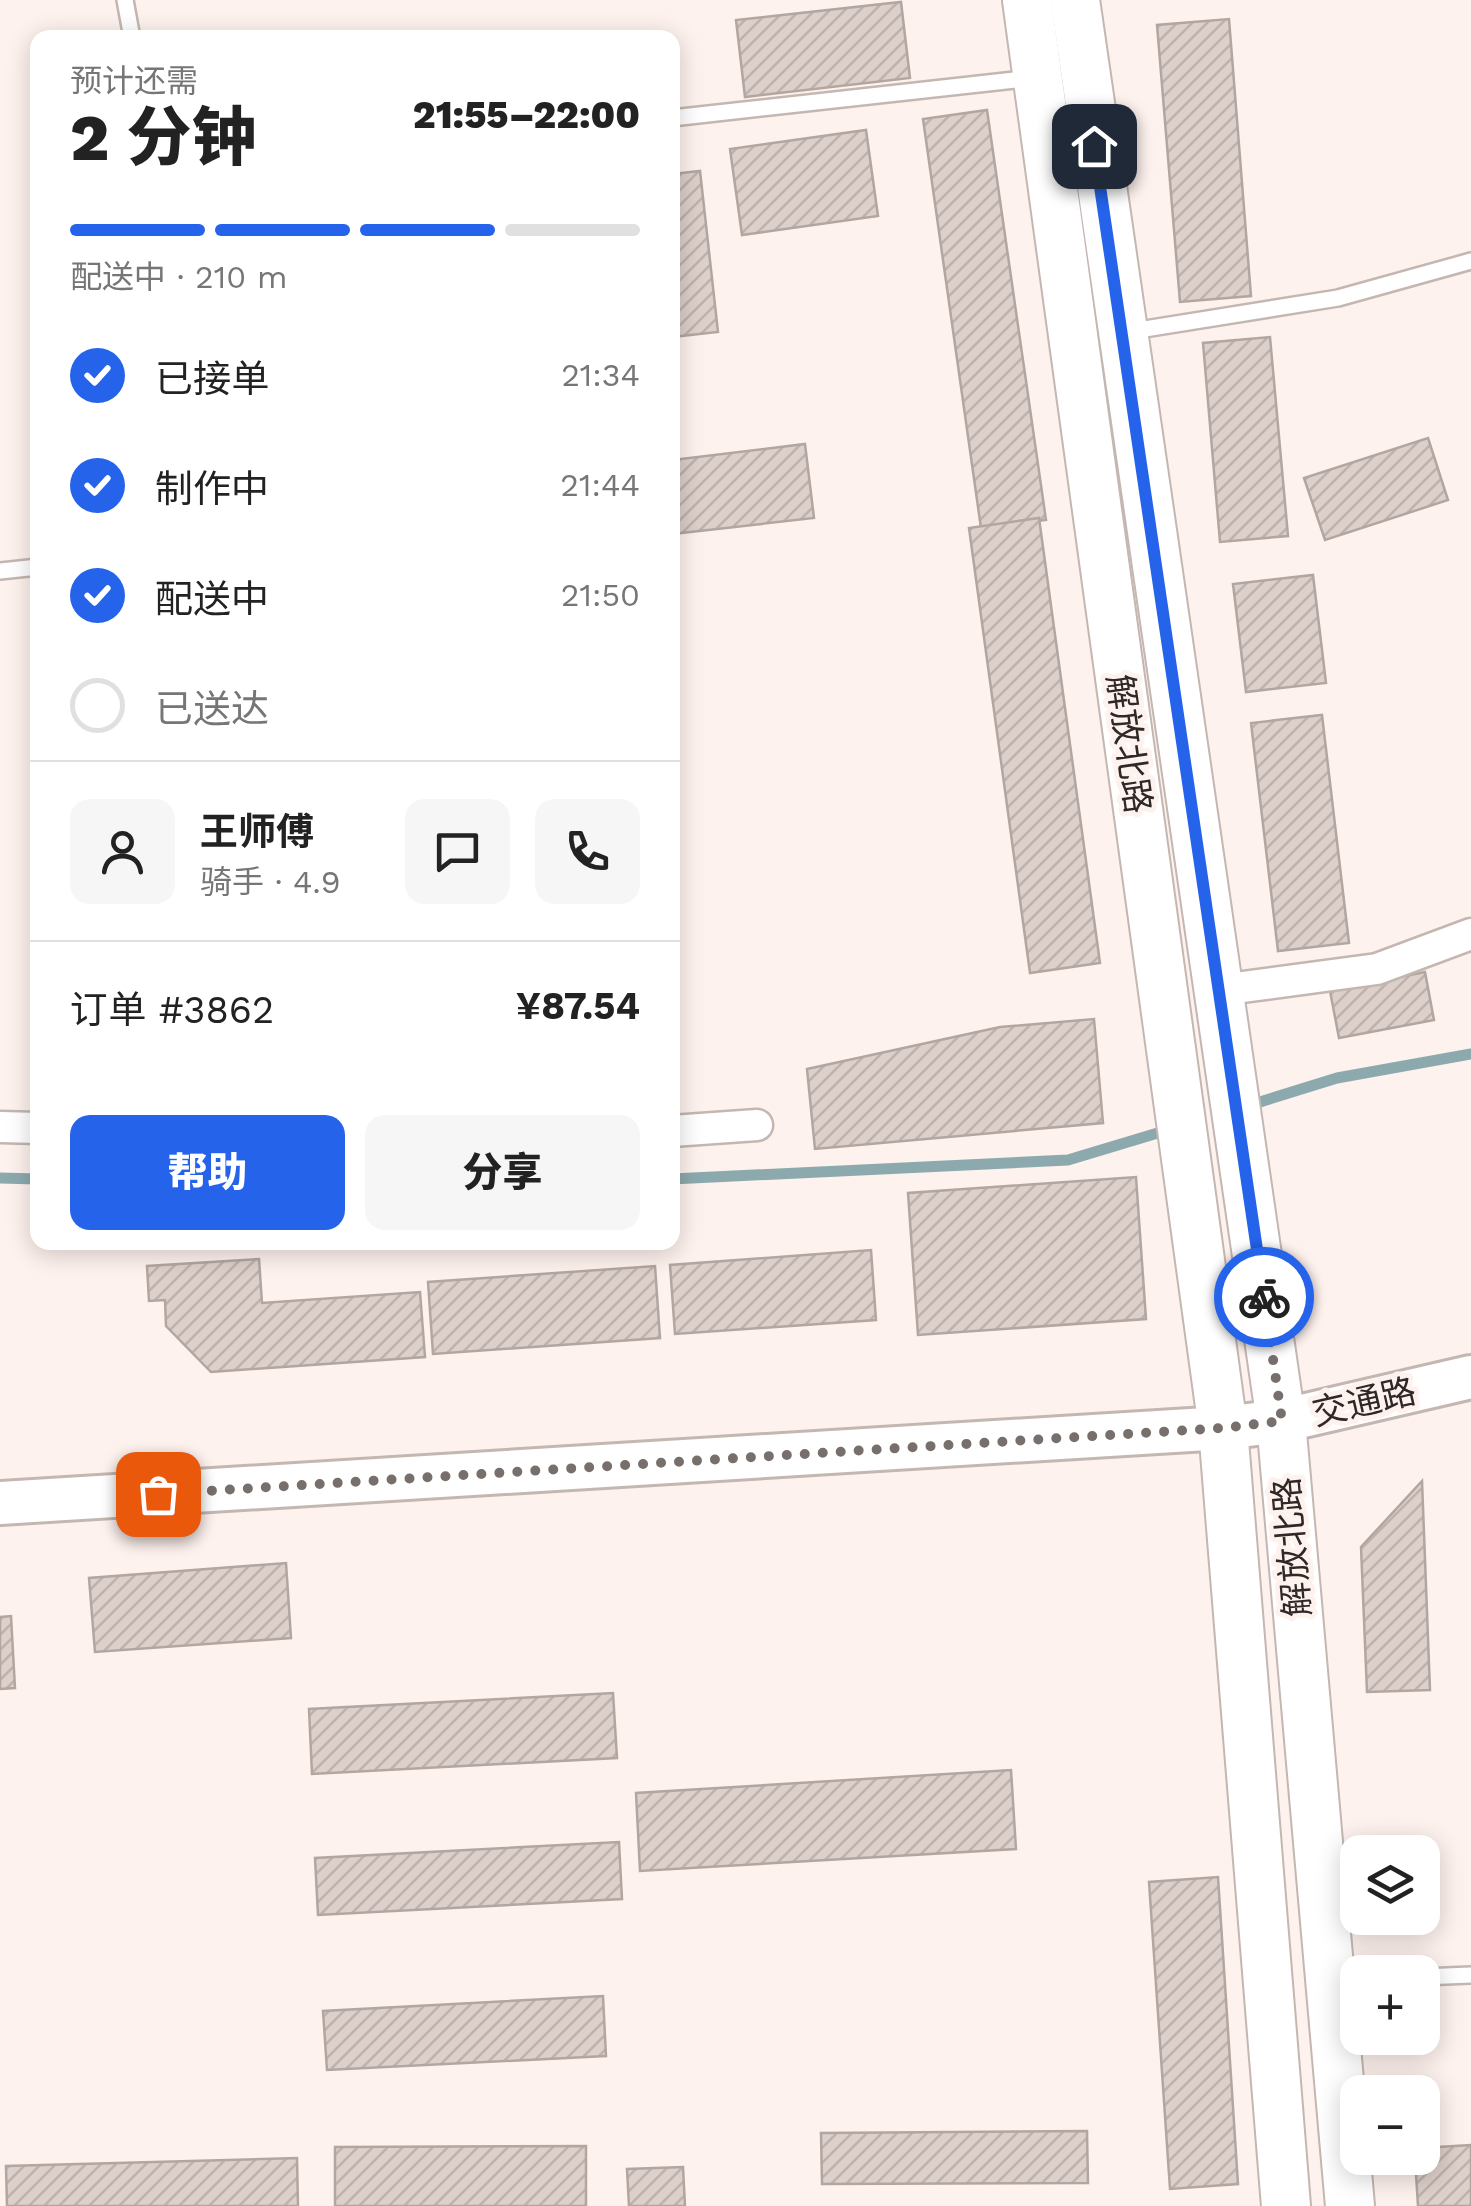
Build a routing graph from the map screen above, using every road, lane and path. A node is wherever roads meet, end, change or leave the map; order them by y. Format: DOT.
graph roads {
  1 [pos="125,0"];
  2 [pos="1027,0"];
  3 [pos="1075,0"];
  4 [pos="131,30"];
  5 [pos="1037,78"];
  6 [pos="680,117"];
  7 [pos="1471,261"];
  8 [pos="1122,333"];
  9 [pos="30,568"];
  10 [pos="0,571"];
  11 [pos="1471,934"];
  12 [pos="1220,990"];
  13 [pos="757,1125"];
  14 [pos="0,1127"];
  15 [pos="30,1128"];
  16 [pos="680,1130"];
  17 [pos="1471,1377"];
  18 [pos="1282,1421"];
  19 [pos="1223,1428"];
  20 [pos="0,1504"];
  21 [pos="1471,1975"];
  22 [pos="1440,1976"];
  23 [pos="1286,2206"];
  24 [pos="1350,2206"];
  1 -- 4 [label="lane"];
  2 -- 5 [label="main road, 解放北路"];
  3 -- 8 [label="main road, 解放北路"];
  5 -- 6 [label="lane"];
  5 -- 19 [label="main road, 解放北路"];
  7 -- 8 [label="lane"];
  8 -- 12 [label="main road, 解放北路"];
  9 -- 10 [label="lane"];
  11 -- 12 [label="street"];
  12 -- 18 [label="main road, 解放北路"];
  13 -- 16 [label="street"];
  14 -- 15 [label="street"];
  17 -- 18 [label="street, 交通路"];
  18 -- 19 [label="street, 交通路"];
  18 -- 24 [label="main road, 解放北路"];
  19 -- 20 [label="street, 交通路"];
  19 -- 23 [label="main road, 解放北路"];
  21 -- 22 [label="lane"];
}
